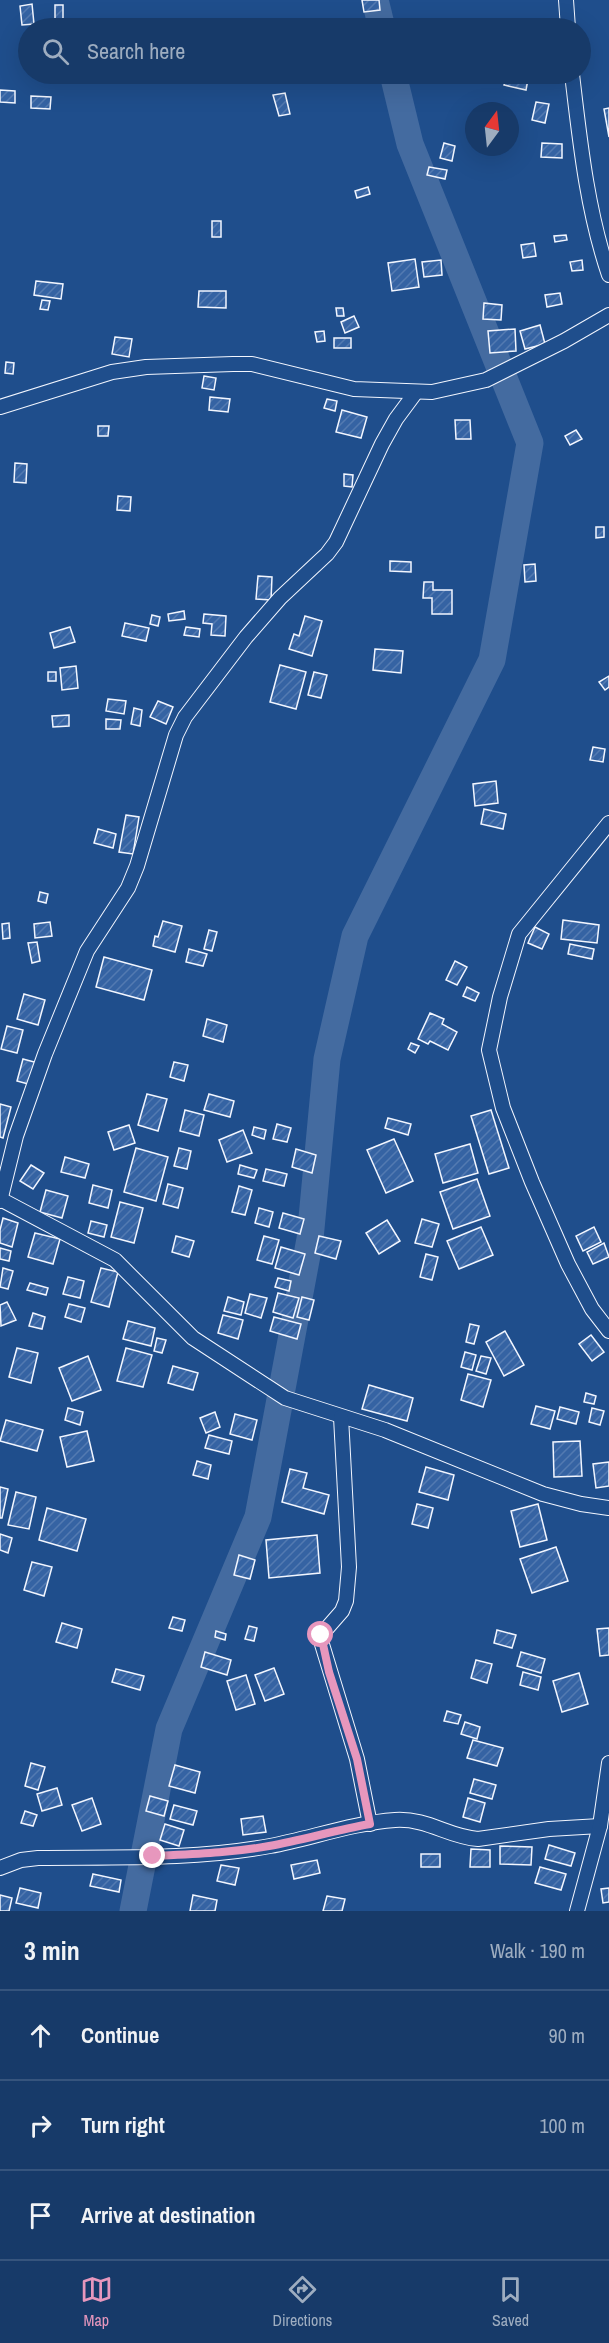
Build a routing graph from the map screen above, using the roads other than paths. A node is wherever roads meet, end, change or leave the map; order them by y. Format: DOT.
graph roads {
  1 [pos="566,0"];
  2 [pos="567,18"];
  3 [pos="573,84"];
  4 [pos="609,275"];
  5 [pos="609,315"];
  6 [pos="416,393"];
  7 [pos="0,408"];
  8 [pos="609,823"];
  9 [pos="1,1200"];
  10 [pos="609,1331"];
  11 [pos="341,1417"];
  12 [pos="609,1508"];
  13 [pos="609,1763"];
  14 [pos="370,1824"];
  15 [pos="600,1826"];
  16 [pos="0,1868"];
  17 [pos="577,1911"];
  1 -- 2 [label="street"];
  3 -- 4 [label="street"];
  5 -- 6 [label="street"];
  6 -- 7 [label="street"];
  6 -- 9 [label="street"];
  8 -- 10 [label="street"];
  9 -- 11 [label="street"];
  11 -- 12 [label="street"];
  11 -- 14 [label="street"];
  13 -- 15 [label="street"];
  14 -- 15 [label="street"];
  14 -- 16 [label="street"];
  15 -- 17 [label="street"];
}
